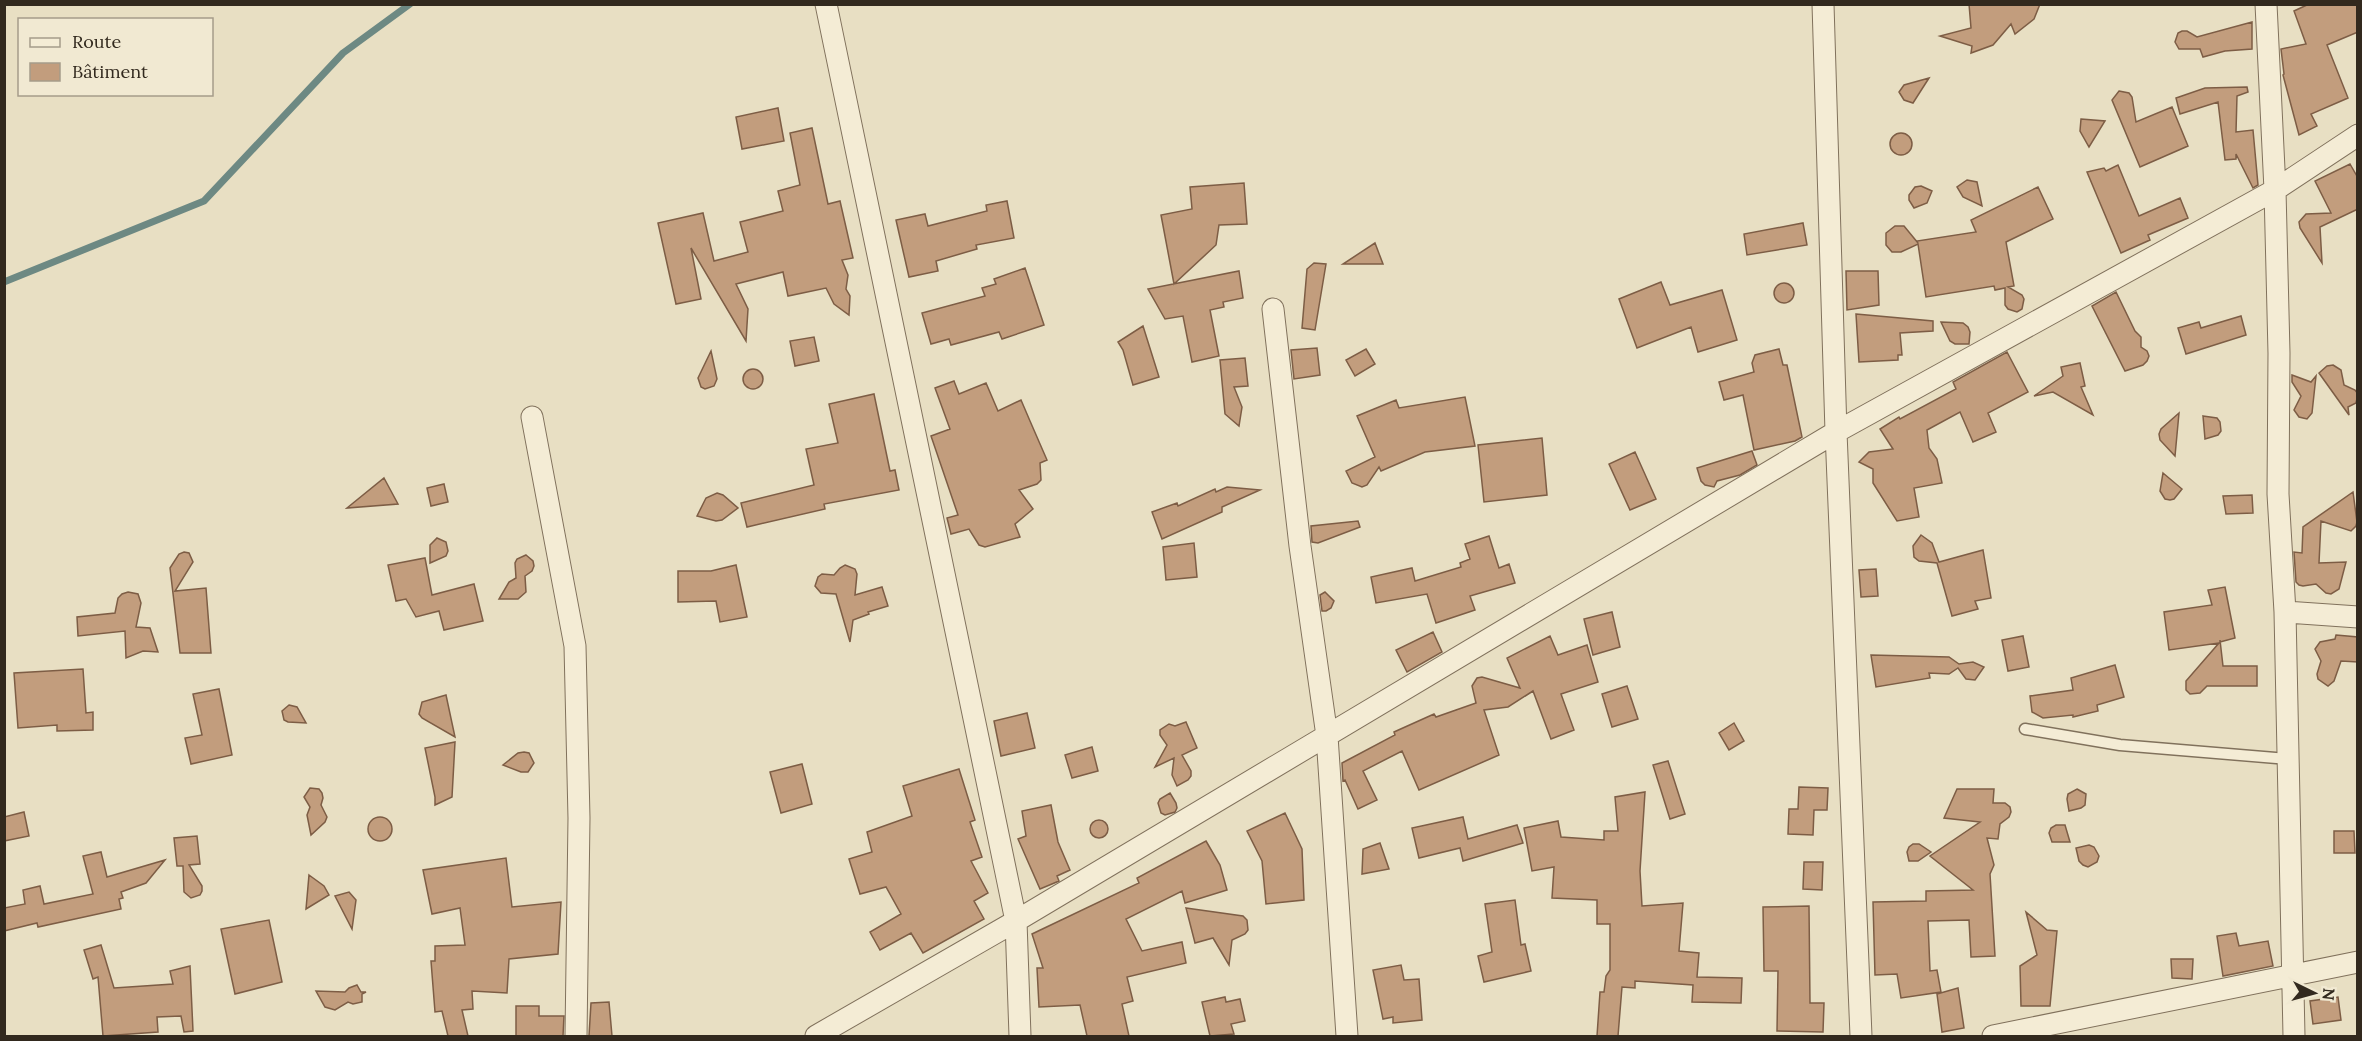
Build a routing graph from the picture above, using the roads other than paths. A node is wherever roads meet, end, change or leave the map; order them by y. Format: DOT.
graph roads {
  1 [pos="826,4"];
  2 [pos="1823,4"];
  3 [pos="2266,4"];
  4 [pos="2358,135"];
  5 [pos="2275,190"];
  6 [pos="1273,309"];
  7 [pos="532,417"];
  8 [pos="1836,432"];
  9 [pos="2285,612"];
  10 [pos="2358,617"];
  11 [pos="2025,729"];
  12 [pos="1327,736"];
  13 [pos="2289,759"];
  14 [pos="1016,921"];
  15 [pos="2358,962"];
  16 [pos="2293,976"];
  17 [pos="576,1036"];
  18 [pos="816,1036"];
  19 [pos="1020,1036"];
  20 [pos="1347,1036"];
  21 [pos="1862,1036"];
  22 [pos="1993,1036"];
  23 [pos="2295,1036"];
  1 -- 14 [label="street"];
  2 -- 8 [label="street"];
  3 -- 5 [label="street"];
  4 -- 5 [label="street"];
  5 -- 8 [label="street"];
  5 -- 9 [label="street"];
  6 -- 12 [label="street"];
  7 -- 17 [label="street"];
  8 -- 12 [label="street"];
  8 -- 21 [label="street"];
  9 -- 10 [label="street"];
  9 -- 13 [label="street"];
  11 -- 13 [label="lane"];
  12 -- 14 [label="street"];
  12 -- 20 [label="street"];
  13 -- 16 [label="street"];
  14 -- 18 [label="street"];
  14 -- 19 [label="street"];
  15 -- 16 [label="street"];
  16 -- 22 [label="street"];
  16 -- 23 [label="street"];
}
